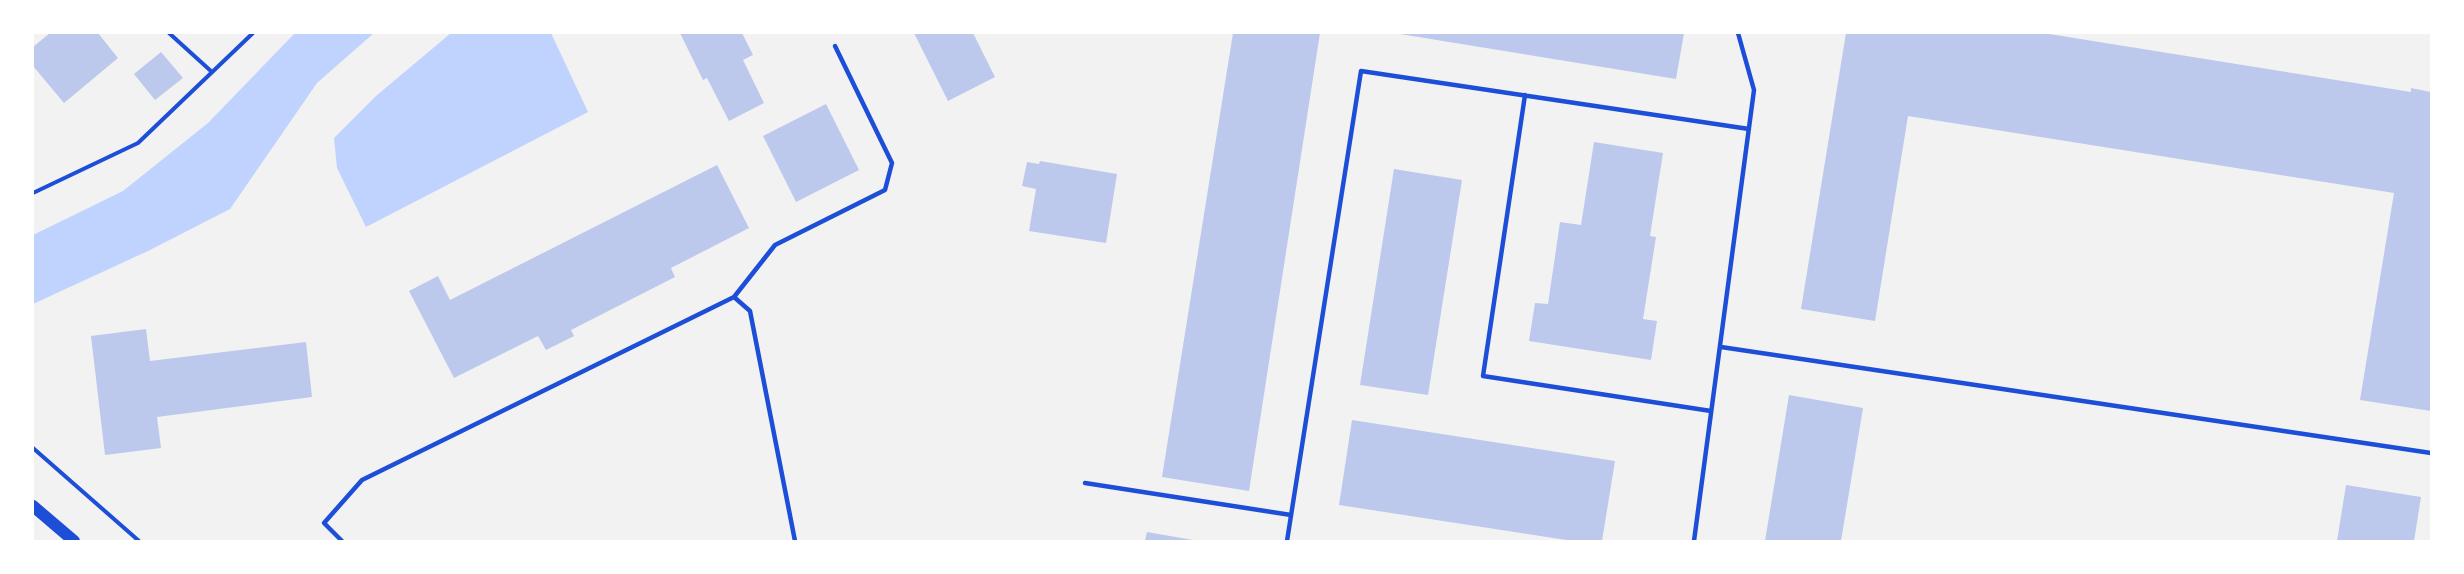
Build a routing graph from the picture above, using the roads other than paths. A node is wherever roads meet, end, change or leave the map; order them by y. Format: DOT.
graph roads {
  1 [pos="1738,33"];
  2 [pos="835,46"];
  3 [pos="1525,95"];
  4 [pos="1749,129"];
  5 [pos="734,297"];
  6 [pos="1720,346"];
  7 [pos="1712,411"];
  8 [pos="2431,453"];
  9 [pos="1085,483"];
  10 [pos="33,506"];
  11 [pos="1291,515"];
  12 [pos="74,541"];
  13 [pos="342,541"];
  14 [pos="795,541"];
  15 [pos="1287,541"];
  16 [pos="1694,541"];
  1 -- 4 [label="lane"];
  2 -- 5 [label="lane"];
  3 -- 4 [label="lane"];
  3 -- 7 [label="lane"];
  3 -- 11 [label="lane"];
  4 -- 6 [label="lane"];
  5 -- 13 [label="lane"];
  5 -- 14 [label="lane"];
  6 -- 7 [label="lane"];
  6 -- 8 [label="lane"];
  7 -- 16 [label="lane"];
  9 -- 11 [label="lane"];
  10 -- 12 [label="main road"];
  11 -- 15 [label="lane"];
}
